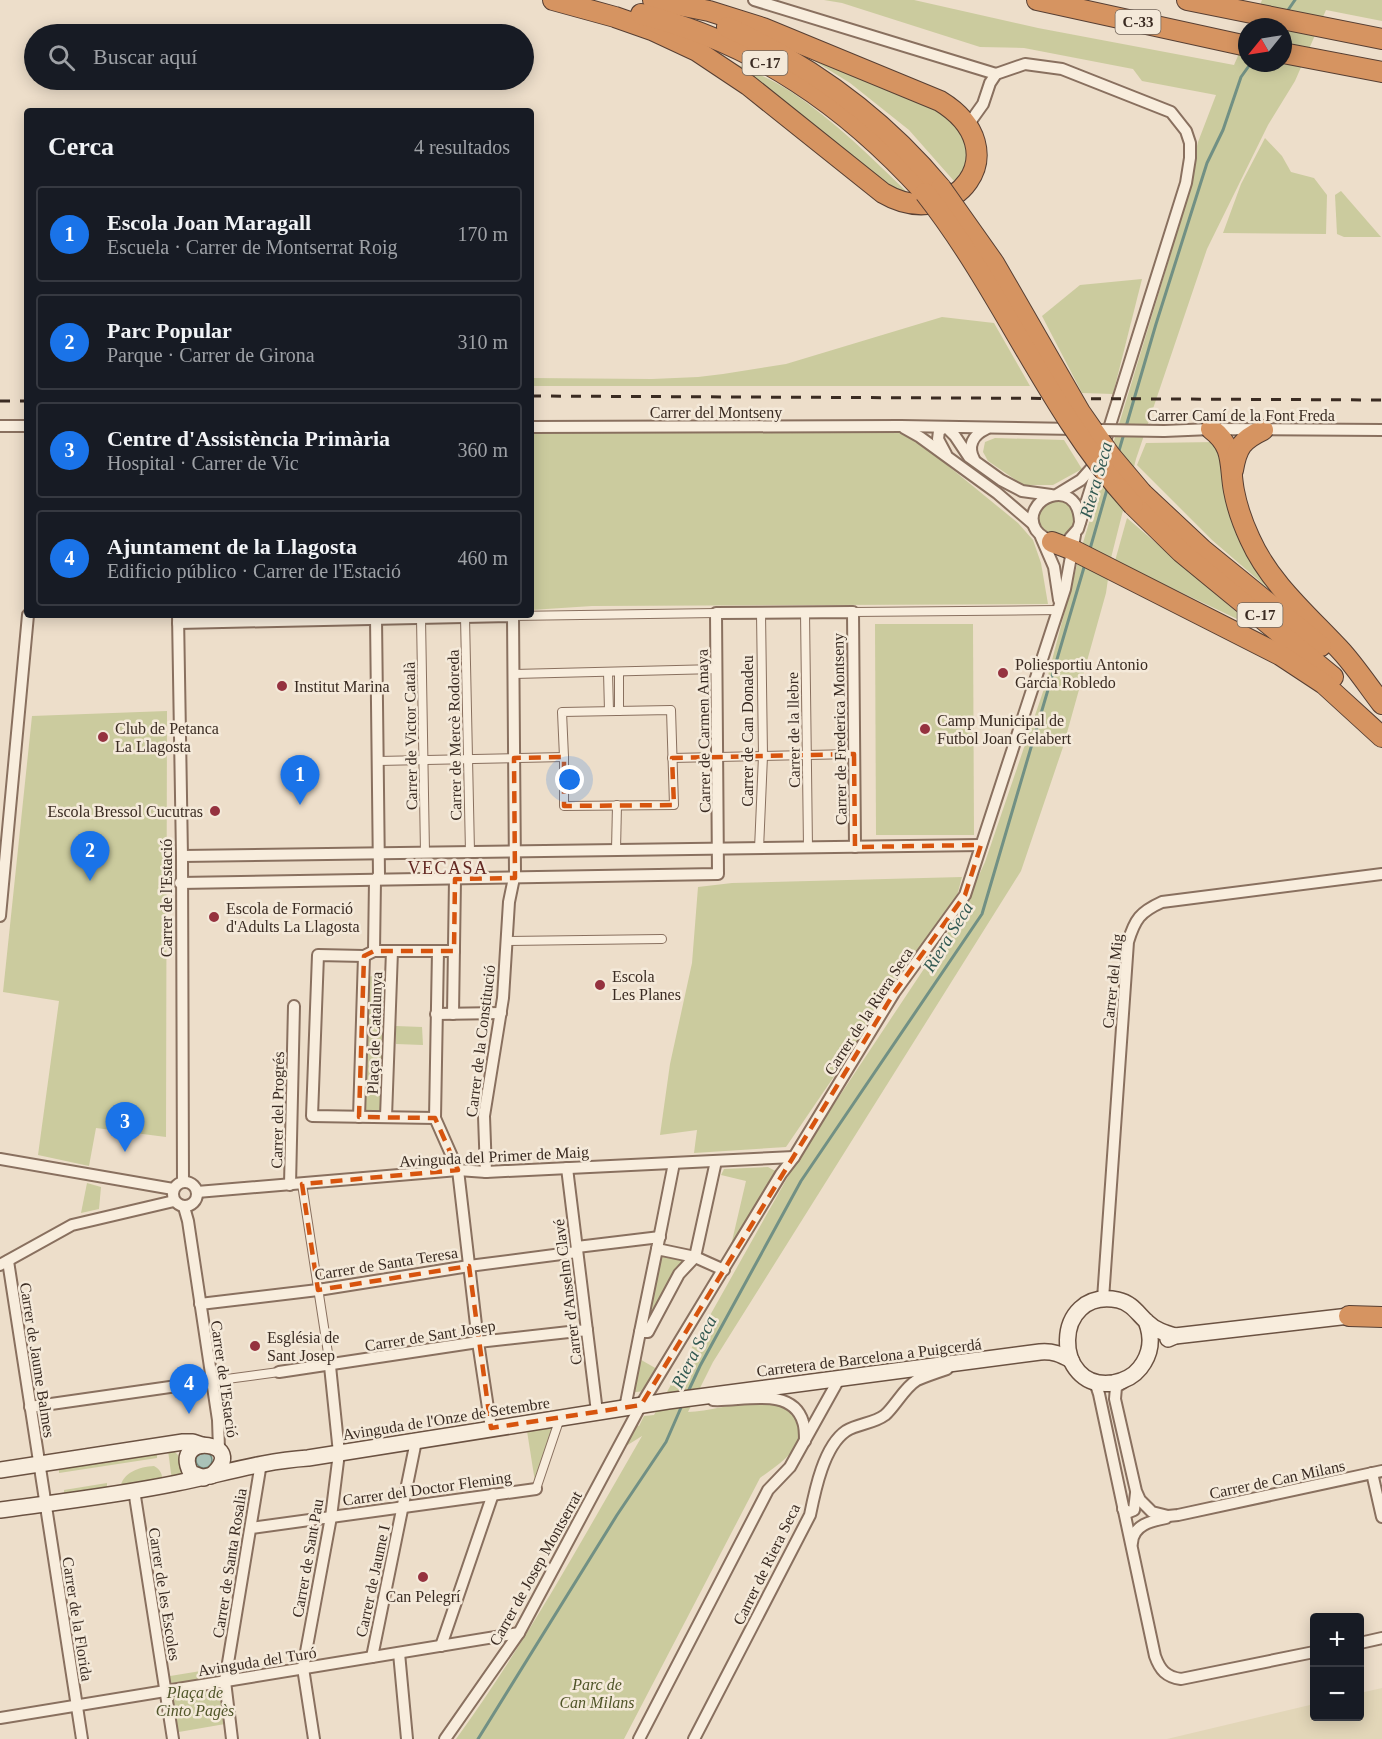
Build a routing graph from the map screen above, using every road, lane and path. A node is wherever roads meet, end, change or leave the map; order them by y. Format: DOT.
graph roads {
  1 [pos="553,0"];
  2 [pos="567,0"];
  3 [pos="647,0"];
  4 [pos="653,0"];
  5 [pos="754,0"];
  6 [pos="1037,0"];
  7 [pos="1188,0"];
  8 [pos="1382,39"];
  9 [pos="1238,44"];
  10 [pos="1292,55"];
  11 [pos="1382,72"];
  12 [pos="996,74"];
  13 [pos="968,125"];
  14 [pos="933,191"];
  15 [pos="0,426"];
  16 [pos="24,426"];
  17 [pos="901,426"];
  18 [pos="534,427"];
  19 [pos="945,427"];
  20 [pos="990,428"];
  21 [pos="1211,429"];
  22 [pos="1101,430"];
  23 [pos="1263,430"];
  24 [pos="1382,430"];
  25 [pos="950,459"];
  26 [pos="1099,459"];
  27 [pos="976,462"];
  28 [pos="1232,476"];
  29 [pos="1055,495"];
  30 [pos="1137,499"];
  31 [pos="1080,522"];
  32 [pos="1033,524"];
  33 [pos="1046,538"];
  34 [pos="1076,546"];
  35 [pos="1058,608"];
  36 [pos="761,612"];
  37 [pos="805,612"];
  38 [pos="853,612"];
  39 [pos="716,613"];
  40 [pos="534,616"];
  41 [pos="28,618"];
  42 [pos="376,618"];
  43 [pos="421,618"];
  44 [pos="465,618"];
  45 [pos="513,618"];
  46 [pos="178,619"];
  47 [pos="717,669"];
  48 [pos="608,672"];
  49 [pos="619,672"];
  50 [pos="514,674"];
  51 [pos="1382,705"];
  52 [pos="609,711"];
  53 [pos="619,711"];
  54 [pos="1382,731"];
  55 [pos="1382,737"];
  56 [pos="854,754"];
  57 [pos="807,755"];
  58 [pos="718,756"];
  59 [pos="763,756"];
  60 [pos="564,757"];
  61 [pos="514,758"];
  62 [pos="672,758"];
  63 [pos="423,759"];
  64 [pos="468,759"];
  65 [pos="378,761"];
  66 [pos="617,806"];
  67 [pos="981,845"];
  68 [pos="855,847"];
  69 [pos="808,848"];
  70 [pos="719,849"];
  71 [pos="759,849"];
  72 [pos="616,850"];
  73 [pos="515,851"];
  74 [pos="470,852"];
  75 [pos="379,853"];
  76 [pos="425,853"];
  77 [pos="182,856"];
  78 [pos="1382,874"];
  79 [pos="514,878"];
  80 [pos="455,879"];
  81 [pos="375,880"];
  82 [pos="180,883"];
  83 [pos="0,916"];
  84 [pos="662,939"];
  85 [pos="507,941"];
  86 [pos="374,951"];
  87 [pos="392,951"];
  88 [pos="438,951"];
  89 [pos="454,951"];
  90 [pos="363,956"];
  91 [pos="294,1006"];
  92 [pos="501,1013"];
  93 [pos="436,1014"];
  94 [pos="453,1014"];
  95 [pos="293,1036"];
  96 [pos="315,1036"];
  97 [pos="359,1117"];
  98 [pos="386,1117"];
  99 [pos="435,1118"];
  100 [pos="794,1157"];
  101 [pos="0,1159"];
  102 [pos="716,1161"];
  103 [pos="674,1163"];
  104 [pos="567,1168"];
  105 [pos="458,1170"];
  106 [pos="486,1172"];
  107 [pos="183,1182"];
  108 [pos="290,1185"];
  109 [pos="302,1185"];
  110 [pos="197,1192"];
  111 [pos="177,1199"];
  112 [pos="658,1243"];
  113 [pos="577,1249"];
  114 [pos="695,1257"];
  115 [pos="4,1263"];
  116 [pos="469,1266"];
  117 [pos="724,1270"];
  118 [pos="318,1290"];
  119 [pos="1103,1299"];
  120 [pos="200,1304"];
  121 [pos="1382,1311"];
  122 [pos="1349,1316"];
  123 [pos="1382,1317"];
  124 [pos="1146,1321"];
  125 [pos="587,1330"];
  126 [pos="640,1332"];
  127 [pos="1067,1332"];
  128 [pos="1175,1336"];
  129 [pos="478,1342"];
  130 [pos="1040,1352"];
  131 [pos="1149,1353"];
  132 [pos="1071,1360"];
  133 [pos="965,1363"];
  134 [pos="330,1366"];
  135 [pos="279,1372"];
  136 [pos="1087,1377"];
  137 [pos="1129,1378"];
  138 [pos="839,1379"];
  139 [pos="212,1381"];
  140 [pos="702,1397"];
  141 [pos="633,1406"];
  142 [pos="30,1407"];
  143 [pos="597,1412"];
  144 [pos="560,1418"];
  145 [pos="491,1428"];
  146 [pos="416,1441"];
  147 [pos="805,1441"];
  148 [pos="202,1445"];
  149 [pos="221,1453"];
  150 [pos="339,1454"];
  151 [pos="40,1464"];
  152 [pos="258,1464"];
  153 [pos="0,1470"];
  154 [pos="1377,1472"];
  155 [pos="207,1477"];
  156 [pos="536,1488"];
  157 [pos="134,1490"];
  158 [pos="1136,1491"];
  159 [pos="493,1494"];
  160 [pos="44,1504"];
  161 [pos="403,1507"];
  162 [pos="1123,1509"];
  163 [pos="0,1510"];
  164 [pos="1178,1515"];
  165 [pos="331,1517"];
  166 [pos="1382,1517"];
  167 [pos="251,1528"];
  168 [pos="1132,1547"];
  169 [pos="519,1633"];
  170 [pos="1382,1638"];
  171 [pos="1364,1642"];
  172 [pos="441,1646"];
  173 [pos="399,1653"];
  174 [pos="1310,1653"];
  175 [pos="372,1657"];
  176 [pos="303,1668"];
  177 [pos="225,1681"];
  178 [pos="164,1691"];
  179 [pos="76,1705"];
  180 [pos="0,1718"];
  181 [pos="82,1739"];
  182 [pos="173,1739"];
  183 [pos="232,1739"];
  184 [pos="314,1739"];
  185 [pos="407,1739"];
  186 [pos="445,1739"];
  187 [pos="639,1739"];
  188 [pos="694,1739"];
  1 -- 13 [label="highway"];
  2 -- 14 [label="highway, C-17"];
  3 -- 14 [label="highway, C-17"];
  4 -- 13 [label="highway"];
  5 -- 12 [label="street"];
  6 -- 9 [label="highway, C-33"];
  7 -- 8 [label="highway"];
  10 -- 11 [label="highway"];
  12 -- 13 [label="street"];
  12 -- 26 [label="street"];
  14 -- 30 [label="highway, C-17, bridge"];
  15 -- 16 [label="street"];
  17 -- 18 [label="street, Carrer del Montseny"];
  17 -- 19 [label="street, Carrer del Montseny"];
  17 -- 25 [label="street"];
  19 -- 20 [label="street, Carrer del Montseny"];
  19 -- 25 [label="street"];
  19 -- 27 [label="street"];
  20 -- 22 [label="street, Carrer del Montseny"];
  20 -- 27 [label="street"];
  21 -- 22 [label="street, Carrer Camí de la Font Freda, bridge"];
  21 -- 23 [label="street, Carrer Camí de la Font Freda"];
  21 -- 28 [label="highway"];
  23 -- 24 [label="street, Carrer Camí de la Font Freda"];
  23 -- 28 [label="highway"];
  25 -- 32 [label="street"];
  26 -- 29 [label="street"];
  26 -- 31 [label="street"];
  27 -- 29 [label="street"];
  28 -- 51 [label="highway"];
  29 -- 31 [label="street"];
  29 -- 32 [label="street"];
  30 -- 51 [label="highway, C-17"];
  30 -- 54 [label="highway, C-17"];
  31 -- 34 [label="street"];
  32 -- 33 [label="street"];
  33 -- 34 [label="highway"];
  33 -- 35 [label="street, Carrer de la Riera Seca"];
  34 -- 35 [label="street, Carrer de la Riera Seca"];
  34 -- 55 [label="highway"];
  35 -- 38 [label="street"];
  35 -- 67 [label="street, Carrer de la Riera Seca"];
  36 -- 37 [label="street"];
  36 -- 39 [label="street"];
  36 -- 59 [label="street, Carrer de Can Donadeu"];
  37 -- 38 [label="street"];
  37 -- 57 [label="street, Carrer de la llebre"];
  38 -- 56 [label="street, Carrer de Frederica Montseny"];
  39 -- 40 [label="street"];
  39 -- 47 [label="street, Carrer de Carmen Amaya"];
  41 -- 83 [label="street"];
  42 -- 43 [label="street"];
  42 -- 46 [label="street"];
  42 -- 65 [label="street"];
  43 -- 63 [label="street, Carrer de Victor Català"];
  44 -- 64 [label="street, Carrer de Mercè Rodoreda"];
  45 -- 50 [label="street, Carrer de la Constitució"];
  46 -- 77 [label="street, Carrer de l'Estació"];
  47 -- 49 [label="street"];
  47 -- 58 [label="street, Carrer de Carmen Amaya"];
  48 -- 49 [label="street"];
  48 -- 50 [label="street"];
  48 -- 52 [label="street"];
  49 -- 53 [label="street"];
  50 -- 61 [label="street, Carrer de la Constitució"];
  52 -- 53 [label="street"];
  52 -- 60 [label="street"];
  53 -- 62 [label="street"];
  56 -- 57 [label="street"];
  56 -- 68 [label="street, Carrer de Frederica Montseny"];
  57 -- 59 [label="street"];
  57 -- 69 [label="street, Carrer de la llebre"];
  58 -- 59 [label="street"];
  58 -- 62 [label="street"];
  58 -- 70 [label="street, Carrer de Carmen Amaya"];
  59 -- 71 [label="street, Carrer de Can Donadeu"];
  60 -- 61 [label="street"];
  60 -- 66 [label="street"];
  61 -- 64 [label="street"];
  61 -- 73 [label="street, Carrer de la Constitució"];
  62 -- 66 [label="street"];
  63 -- 64 [label="street"];
  63 -- 65 [label="street"];
  63 -- 76 [label="street, Carrer de Victor Català"];
  64 -- 74 [label="street, Carrer de Mercè Rodoreda"];
  65 -- 75 [label="street"];
  66 -- 72 [label="street"];
  67 -- 68 [label="street"];
  67 -- 100 [label="street, Carrer de la Riera Seca"];
  68 -- 69 [label="street"];
  69 -- 71 [label="street"];
  70 -- 71 [label="street"];
  70 -- 72 [label="street"];
  70 -- 79 [label="street, Carrer de Carmen Amaya"];
  72 -- 73 [label="street"];
  73 -- 74 [label="street"];
  73 -- 79 [label="street, Carrer de la Constitució"];
  74 -- 76 [label="street"];
  75 -- 76 [label="street"];
  75 -- 77 [label="street"];
  75 -- 81 [label="street"];
  77 -- 82 [label="street, Carrer de l'Estació"];
  78 -- 119 [label="street, Carrer del Mig"];
  79 -- 80 [label="street"];
  79 -- 85 [label="street, Carrer de la Constitució"];
  80 -- 81 [label="street"];
  80 -- 89 [label="street"];
  81 -- 82 [label="street"];
  81 -- 86 [label="street"];
  82 -- 107 [label="street, Carrer de l'Estació"];
  84 -- 85 [label="street"];
  85 -- 92 [label="street, Carrer de la Constitució"];
  86 -- 87 [label="street"];
  86 -- 90 [label="street"];
  87 -- 88 [label="street"];
  87 -- 98 [label="street, Plaça de Catalunya"];
  88 -- 89 [label="street"];
  88 -- 93 [label="street"];
  89 -- 94 [label="street"];
  90 -- 96 [label="street"];
  90 -- 97 [label="street, Plaça de Catalunya"];
  91 -- 95 [label="street, Carrer del Progrés"];
  92 -- 94 [label="street"];
  92 -- 106 [label="street, Carrer de la Constitució"];
  93 -- 94 [label="street"];
  93 -- 99 [label="street"];
  95 -- 96 [label="street, Carrer del Progrés"];
  95 -- 108 [label="street, Carrer del Progrés"];
  96 -- 97 [label="street"];
  97 -- 98 [label="street"];
  98 -- 99 [label="street"];
  99 -- 105 [label="street"];
  100 -- 102 [label="street, Avinguda del Primer de Maig"];
  100 -- 117 [label="street, Carrer de la Riera Seca"];
  101 -- 111 [label="street"];
  102 -- 103 [label="street, Avinguda del Primer de Maig"];
  102 -- 114 [label="street"];
  103 -- 104 [label="street, Avinguda del Primer de Maig"];
  103 -- 112 [label="street"];
  104 -- 106 [label="street, Avinguda del Primer de Maig"];
  104 -- 113 [label="street, Carrer d'Anselm Clavé"];
  105 -- 106 [label="street, Avinguda del Primer de Maig"];
  105 -- 109 [label="street, Avinguda del Primer de Maig"];
  105 -- 116 [label="street"];
  107 -- 110 [label="street"];
  107 -- 111 [label="street"];
  108 -- 109 [label="street, Avinguda del Primer de Maig"];
  108 -- 110 [label="street, Avinguda del Primer de Maig"];
  109 -- 118 [label="street"];
  110 -- 111 [label="street"];
  111 -- 115 [label="street"];
  111 -- 120 [label="street, Carrer de l'Estació"];
  112 -- 113 [label="street, Carrer de Santa Teresa"];
  112 -- 114 [label="street, Carrer de Santa Teresa"];
  112 -- 126 [label="street"];
  113 -- 116 [label="street, Carrer de Santa Teresa"];
  113 -- 125 [label="street, Carrer d'Anselm Clavé"];
  114 -- 117 [label="street, Carrer de Santa Teresa"];
  114 -- 126 [label="street"];
  115 -- 142 [label="street, Carrer de Jaume Balmes"];
  116 -- 118 [label="street, Carrer de Santa Teresa"];
  116 -- 129 [label="street"];
  117 -- 141 [label="street, Carrer de la Riera Seca"];
  118 -- 120 [label="street, Carrer de Santa Teresa"];
  118 -- 134 [label="street"];
  119 -- 124 [label="main road"];
  119 -- 127 [label="main road"];
  120 -- 139 [label="street, Carrer de l'Estació"];
  121 -- 122 [label="main road"];
  122 -- 123 [label="highway"];
  122 -- 128 [label="main road"];
  124 -- 128 [label="main road"];
  124 -- 131 [label="main road"];
  125 -- 129 [label="street, Carrer de Sant Josep"];
  125 -- 143 [label="street, Carrer d'Anselm Clavé"];
  126 -- 141 [label="street"];
  127 -- 130 [label="main road, Carretera de Barcelona a Puigcerdá"];
  127 -- 132 [label="main road"];
  128 -- 131 [label="main road"];
  129 -- 134 [label="street, Carrer de Sant Josep"];
  129 -- 145 [label="street"];
  130 -- 132 [label="main road, Carretera de Barcelona a Puigcerdá"];
  130 -- 133 [label="main road, Carretera de Barcelona a Puigcerdá"];
  131 -- 137 [label="main road"];
  132 -- 136 [label="main road"];
  133 -- 138 [label="main road, Carretera de Barcelona a Puigcerdá"];
  133 -- 188 [label="street, Carrer de Riera Seca"];
  134 -- 135 [label="street, Carrer de Sant Josep"];
  134 -- 150 [label="street, Carrer de Sant Pau"];
  135 -- 139 [label="street"];
  136 -- 137 [label="main road"];
  136 -- 162 [label="street"];
  137 -- 158 [label="street, Carrer de Can Milans"];
  138 -- 140 [label="main road, Carretera de Barcelona a Puigcerdá"];
  138 -- 147 [label="street, Carrer de Riera Seca"];
  139 -- 142 [label="street"];
  139 -- 149 [label="street, Carrer de l'Estació"];
  140 -- 141 [label="main road, Carretera de Barcelona a Puigcerdá"];
  140 -- 147 [label="street"];
  141 -- 143 [label="main road, Avinguda de l'Onze de Setembre"];
  141 -- 169 [label="street, Carrer de Josep Montserrat"];
  142 -- 151 [label="street, Carrer de Jaume Balmes"];
  143 -- 144 [label="main road, Avinguda de l'Onze de Setembre"];
  144 -- 145 [label="main road, Avinguda de l'Onze de Setembre"];
  144 -- 156 [label="street"];
  145 -- 146 [label="main road, Avinguda de l'Onze de Setembre"];
  146 -- 150 [label="main road, Avinguda de l'Onze de Setembre"];
  146 -- 161 [label="street, Carrer de Jaume I"];
  147 -- 187 [label="street, Carrer de Riera Seca"];
  148 -- 149 [label="main road"];
  148 -- 151 [label="main road"];
  148 -- 155 [label="main road"];
  149 -- 152 [label="main road, Avinguda de l'Onze de Setembre"];
  149 -- 155 [label="main road"];
  150 -- 152 [label="main road, Avinguda de l'Onze de Setembre"];
  150 -- 165 [label="street, Carrer de Sant Pau"];
  151 -- 153 [label="main road"];
  151 -- 160 [label="street"];
  152 -- 155 [label="main road, Avinguda de l'Onze de Setembre"];
  152 -- 167 [label="street, Carrer de Santa Rosalia"];
  154 -- 164 [label="street, Carrer de Can Milans"];
  154 -- 166 [label="street"];
  155 -- 157 [label="main road, Avinguda de l'Onze de Setembre"];
  156 -- 159 [label="street, Carrer del Doctor Fleming"];
  157 -- 160 [label="main road, Avinguda de l'Onze de Setembre"];
  157 -- 178 [label="street, Carrer de les Escoles"];
  158 -- 162 [label="street"];
  158 -- 164 [label="street, Carrer de Can Milans"];
  159 -- 161 [label="street, Carrer del Doctor Fleming"];
  159 -- 172 [label="street"];
  160 -- 163 [label="main road, Avinguda de l'Onze de Setembre"];
  160 -- 179 [label="street, Carrer de la Florida"];
  161 -- 165 [label="street, Carrer del Doctor Fleming"];
  161 -- 175 [label="street, Carrer de Jaume I"];
  162 -- 168 [label="street"];
  164 -- 168 [label="street, Carrer de Can Milans"];
  165 -- 167 [label="street, Carrer del Doctor Fleming"];
  165 -- 176 [label="street, Carrer de Sant Pau"];
  167 -- 177 [label="street, Carrer de Santa Rosalia"];
  168 -- 174 [label="street"];
  169 -- 172 [label="street, Avinguda del Turó"];
  169 -- 186 [label="street, Carrer de Josep Montserrat"];
  170 -- 171 [label="street"];
  172 -- 173 [label="street, Avinguda del Turó"];
  173 -- 175 [label="street, Avinguda del Turó"];
  173 -- 185 [label="street"];
  175 -- 176 [label="street, Avinguda del Turó"];
  176 -- 177 [label="street, Avinguda del Turó"];
  176 -- 184 [label="street, Carrer de Sant Pau"];
  177 -- 178 [label="street, Avinguda del Turó"];
  177 -- 183 [label="street, Carrer de Santa Rosalia"];
  178 -- 179 [label="street, Avinguda del Turó"];
  178 -- 182 [label="street, Carrer de les Escoles"];
  179 -- 180 [label="street, Avinguda del Turó"];
  179 -- 181 [label="street, Carrer de la Florida"];
}
